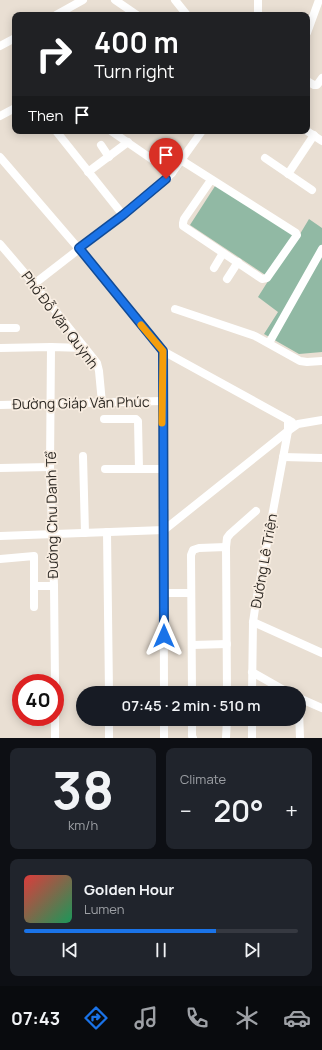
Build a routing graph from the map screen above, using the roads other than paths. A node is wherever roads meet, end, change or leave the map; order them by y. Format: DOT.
graph roads {
  1 [pos="83,0"];
  2 [pos="115,0"];
  3 [pos="174,0"];
  4 [pos="258,0"];
  5 [pos="319,0"];
  6 [pos="61,12"];
  7 [pos="133,12"];
  8 [pos="184,12"];
  9 [pos="258,12"];
  10 [pos="310,25"];
  11 [pos="12,40"];
  12 [pos="0,46"];
  13 [pos="322,78"];
  14 [pos="310,83"];
  15 [pos="12,110"];
  16 [pos="0,116"];
  17 [pos="310,133"];
  18 [pos="58,134"];
  19 [pos="116,134"];
  20 [pos="200,134"];
  21 [pos="314,136"];
  22 [pos="322,141"];
  23 [pos="128,142"];
  24 [pos="100,145"];
  25 [pos="0,156"];
  26 [pos="109,157"];
  27 [pos="265,158"];
  28 [pos="181,160"];
  29 [pos="88,172"];
  30 [pos="172,173"];
  31 [pos="288,174"];
  32 [pos="211,180"];
  33 [pos="312,190"];
  34 [pos="123,215"];
  35 [pos="0,244"];
  36 [pos="79,248"];
  37 [pos="322,249"];
  38 [pos="223,253"];
  39 [pos="238,262"];
  40 [pos="214,268"];
  41 [pos="227,279"];
  42 [pos="34,284"];
  43 [pos="175,309"];
  44 [pos="0,328"];
  45 [pos="16,328"];
  46 [pos="269,343"];
  47 [pos="51,347"];
  48 [pos="0,348"];
  49 [pos="85,348"];
  50 [pos="163,351"];
  51 [pos="322,361"];
  52 [pos="162,401"];
  53 [pos="102,402"];
  54 [pos="51,404"];
  55 [pos="0,405"];
  56 [pos="104,419"];
  57 [pos="288,420"];
  58 [pos="322,420"];
  59 [pos="298,424"];
  60 [pos="288,430"];
  61 [pos="83,456"];
  62 [pos="283,457"];
  63 [pos="322,458"];
  64 [pos="50,467"];
  65 [pos="0,468"];
  66 [pos="105,469"];
  67 [pos="139,469"];
  68 [pos="163,469"];
  69 [pos="256,511"];
  70 [pos="164,530"];
  71 [pos="107,532"];
  72 [pos="85,533"];
  73 [pos="52,534"];
  74 [pos="0,536"];
  75 [pos="226,548"];
  76 [pos="0,559"];
  77 [pos="34,586"];
  78 [pos="54,586"];
  79 [pos="164,593"];
  80 [pos="191,593"];
  81 [pos="34,607"];
  82 [pos="253,622"];
  83 [pos="227,644"];
  84 [pos="192,645"];
  85 [pos="322,653"];
  86 [pos="252,672"];
  87 [pos="55,674"];
  88 [pos="108,686"];
  89 [pos="164,686"];
  90 [pos="192,686"];
  91 [pos="227,686"];
  92 [pos="252,686"];
  93 [pos="277,686"];
  94 [pos="306,701"];
  95 [pos="322,708"];
  96 [pos="55,726"];
  97 [pos="109,726"];
  98 [pos="164,726"];
  99 [pos="192,726"];
  100 [pos="227,726"];
  101 [pos="252,726"];
  102 [pos="300,726"];
  103 [pos="55,738"];
  104 [pos="109,738"];
  105 [pos="164,738"];
  106 [pos="194,738"];
  107 [pos="226,738"];
  108 [pos="252,738"];
  109 [pos="300,738"];
  1 -- 6 [label="street"];
  2 -- 7 [label="street"];
  3 -- 8 [label="street"];
  4 -- 9 [label="street"];
  5 -- 10 [label="street"];
  11 -- 12 [label="street"];
  13 -- 14 [label="street"];
  15 -- 16 [label="street"];
  17 -- 21 [label="street"];
  18 -- 29 [label="street"];
  19 -- 23 [label="street"];
  20 -- 28 [label="street"];
  21 -- 22 [label="street"];
  21 -- 31 [label="street"];
  23 -- 26 [label="street"];
  23 -- 30 [label="street"];
  24 -- 26 [label="street"];
  25 -- 36 [label="street"];
  26 -- 29 [label="street"];
  27 -- 31 [label="street"];
  28 -- 30 [label="street"];
  28 -- 32 [label="street"];
  29 -- 34 [label="street"];
  30 -- 34 [label="street"];
  31 -- 33 [label="street"];
  32 -- 38 [label="street"];
  32 -- 39 [label="street"];
  34 -- 36 [label="street"];
  35 -- 42 [label="street, Phố Đỗ Văn Quỳnh"];
  36 -- 42 [label="street"];
  36 -- 50 [label="street"];
  37 -- 46 [label="street"];
  38 -- 39 [label="street"];
  38 -- 40 [label="street"];
  39 -- 41 [label="street"];
  42 -- 49 [label="street, Phố Đỗ Văn Quỳnh"];
  43 -- 46 [label="street"];
  44 -- 45 [label="street"];
  46 -- 51 [label="street"];
  47 -- 48 [label="street"];
  47 -- 49 [label="street"];
  47 -- 54 [label="street, Đường Chu Danh Tể"];
  49 -- 53 [label="street, Phố Đỗ Văn Quỳnh"];
  50 -- 52 [label="street"];
  50 -- 57 [label="street"];
  52 -- 53 [label="street, Đường Giáp Văn Phúc"];
  52 -- 68 [label="street"];
  53 -- 54 [label="street, Đường Giáp Văn Phúc"];
  54 -- 55 [label="street, Đường Giáp Văn Phúc"];
  54 -- 64 [label="street, Đường Chu Danh Tể"];
  56 -- 67 [label="street"];
  57 -- 59 [label="street"];
  57 -- 60 [label="street, Đường Lê Triện"];
  58 -- 59 [label="street"];
  59 -- 60 [label="street"];
  60 -- 62 [label="street, Đường Lê Triện"];
  60 -- 70 [label="street"];
  61 -- 72 [label="street"];
  62 -- 63 [label="street"];
  62 -- 82 [label="street, Đường Lê Triện"];
  64 -- 65 [label="street"];
  64 -- 73 [label="street, Đường Chu Danh Tể"];
  66 -- 67 [label="street"];
  67 -- 68 [label="street"];
  68 -- 70 [label="street"];
  69 -- 75 [label="street"];
  70 -- 71 [label="street"];
  70 -- 79 [label="street"];
  71 -- 72 [label="street"];
  71 -- 88 [label="street"];
  72 -- 73 [label="street"];
  73 -- 74 [label="street"];
  73 -- 78 [label="street, Đường Chu Danh Tể"];
  75 -- 80 [label="street"];
  75 -- 83 [label="street"];
  76 -- 77 [label="street"];
  77 -- 78 [label="street"];
  77 -- 81 [label="street"];
  78 -- 87 [label="street, Đường Chu Danh Tể"];
  79 -- 80 [label="street"];
  79 -- 89 [label="street"];
  80 -- 84 [label="street"];
  82 -- 85 [label="street"];
  82 -- 86 [label="street, Đường Lê Triện"];
  83 -- 84 [label="street"];
  83 -- 91 [label="street"];
  84 -- 90 [label="street"];
  86 -- 92 [label="street, Đường Lê Triện"];
  86 -- 93 [label="street"];
  94 -- 95 [label="street"];
  96 -- 103 [label="street"];
  97 -- 104 [label="street"];
  98 -- 105 [label="street"];
  99 -- 106 [label="street"];
  100 -- 107 [label="street"];
  101 -- 108 [label="street"];
  102 -- 109 [label="street"];
}
